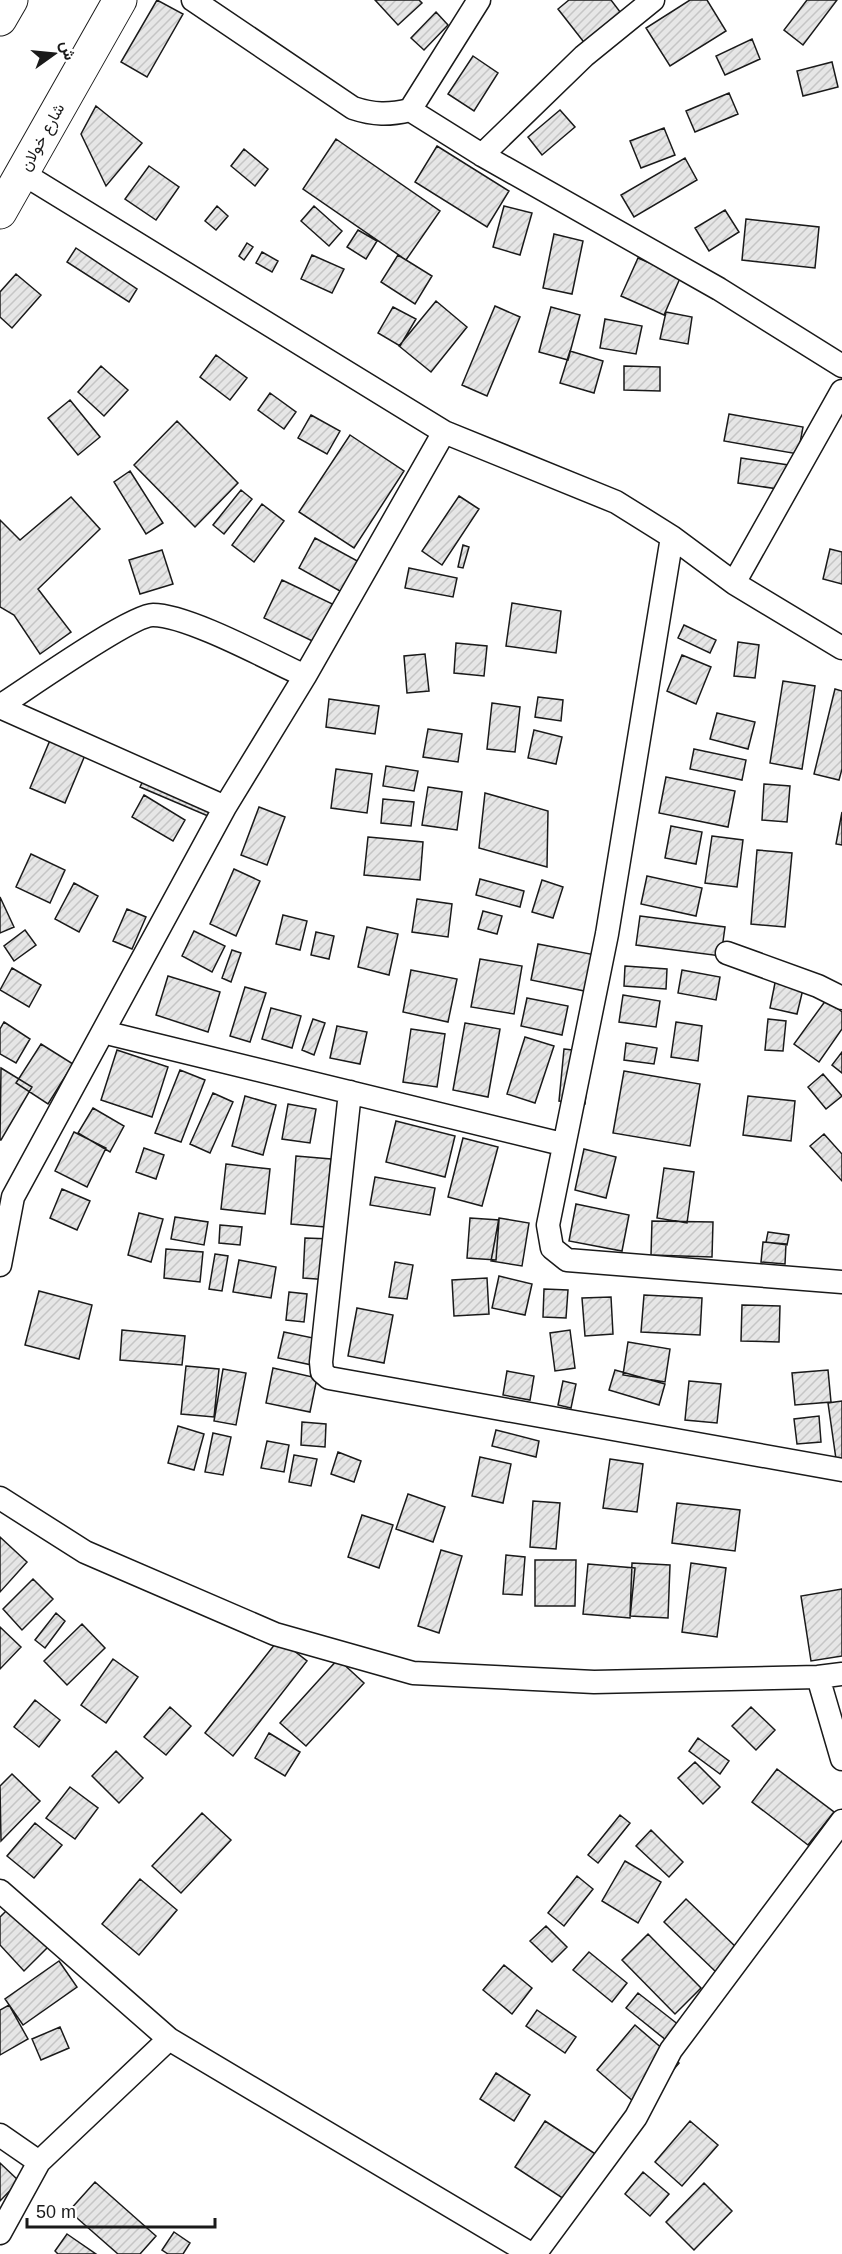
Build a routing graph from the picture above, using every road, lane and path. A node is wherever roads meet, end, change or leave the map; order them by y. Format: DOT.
graph roads {
  1 [pos="11,0"];
  2 [pos="120,0"];
  3 [pos="194,0"];
  4 [pos="479,0"];
  5 [pos="653,0"];
  6 [pos="0,19"];
  7 [pos="410,110"];
  8 [pos="483,155"];
  9 [pos="22,173"];
  10 [pos="0,212"];
  11 [pos="842,366"];
  12 [pos="842,391"];
  13 [pos="444,432"];
  14 [pos="672,537"];
  15 [pos="734,583"];
  16 [pos="842,648"];
  17 [pos="305,676"];
  18 [pos="0,706"];
  19 [pos="225,807"];
  20 [pos="727,953"];
  21 [pos="842,998"];
  22 [pos="103,1032"];
  23 [pos="350,1092"];
  24 [pos="562,1144"];
  25 [pos="7,1193"];
  26 [pos="0,1266"];
  27 [pos="842,1282"];
  28 [pos="842,1470"];
  29 [pos="1,1500"];
  30 [pos="842,1674"];
  31 [pos="818,1677"];
  32 [pos="842,1760"];
  33 [pos="842,1821"];
  34 [pos="0,1891"];
  35 [pos="169,2039"];
  36 [pos="0,2135"];
  37 [pos="39,2162"];
  38 [pos="0,2233"];
  39 [pos="533,2254"];
  1 -- 6 [label="main road"];
  2 -- 9 [label="main road, شارع خولان"];
  3 -- 7 [label="street"];
  4 -- 7 [label="street"];
  5 -- 8 [label="street"];
  7 -- 8 [label="street"];
  8 -- 11 [label="street"];
  9 -- 10 [label="main road, شارع خولان"];
  9 -- 13 [label="street"];
  12 -- 15 [label="street"];
  13 -- 14 [label="street"];
  13 -- 17 [label="street"];
  14 -- 15 [label="street"];
  14 -- 24 [label="street"];
  15 -- 16 [label="street"];
  17 -- 18 [label="street"];
  17 -- 19 [label="street"];
  18 -- 19 [label="street"];
  19 -- 22 [label="street"];
  20 -- 21 [label="street"];
  22 -- 23 [label="street"];
  22 -- 25 [label="street"];
  23 -- 24 [label="street"];
  23 -- 28 [label="street"];
  24 -- 27 [label="street"];
  25 -- 26 [label="street"];
  29 -- 31 [label="street"];
  30 -- 31 [label="street"];
  31 -- 32 [label="street"];
  33 -- 39 [label="street"];
  34 -- 35 [label="street"];
  35 -- 37 [label="street"];
  35 -- 39 [label="street"];
  36 -- 37 [label="street"];
  37 -- 38 [label="street"];
}
